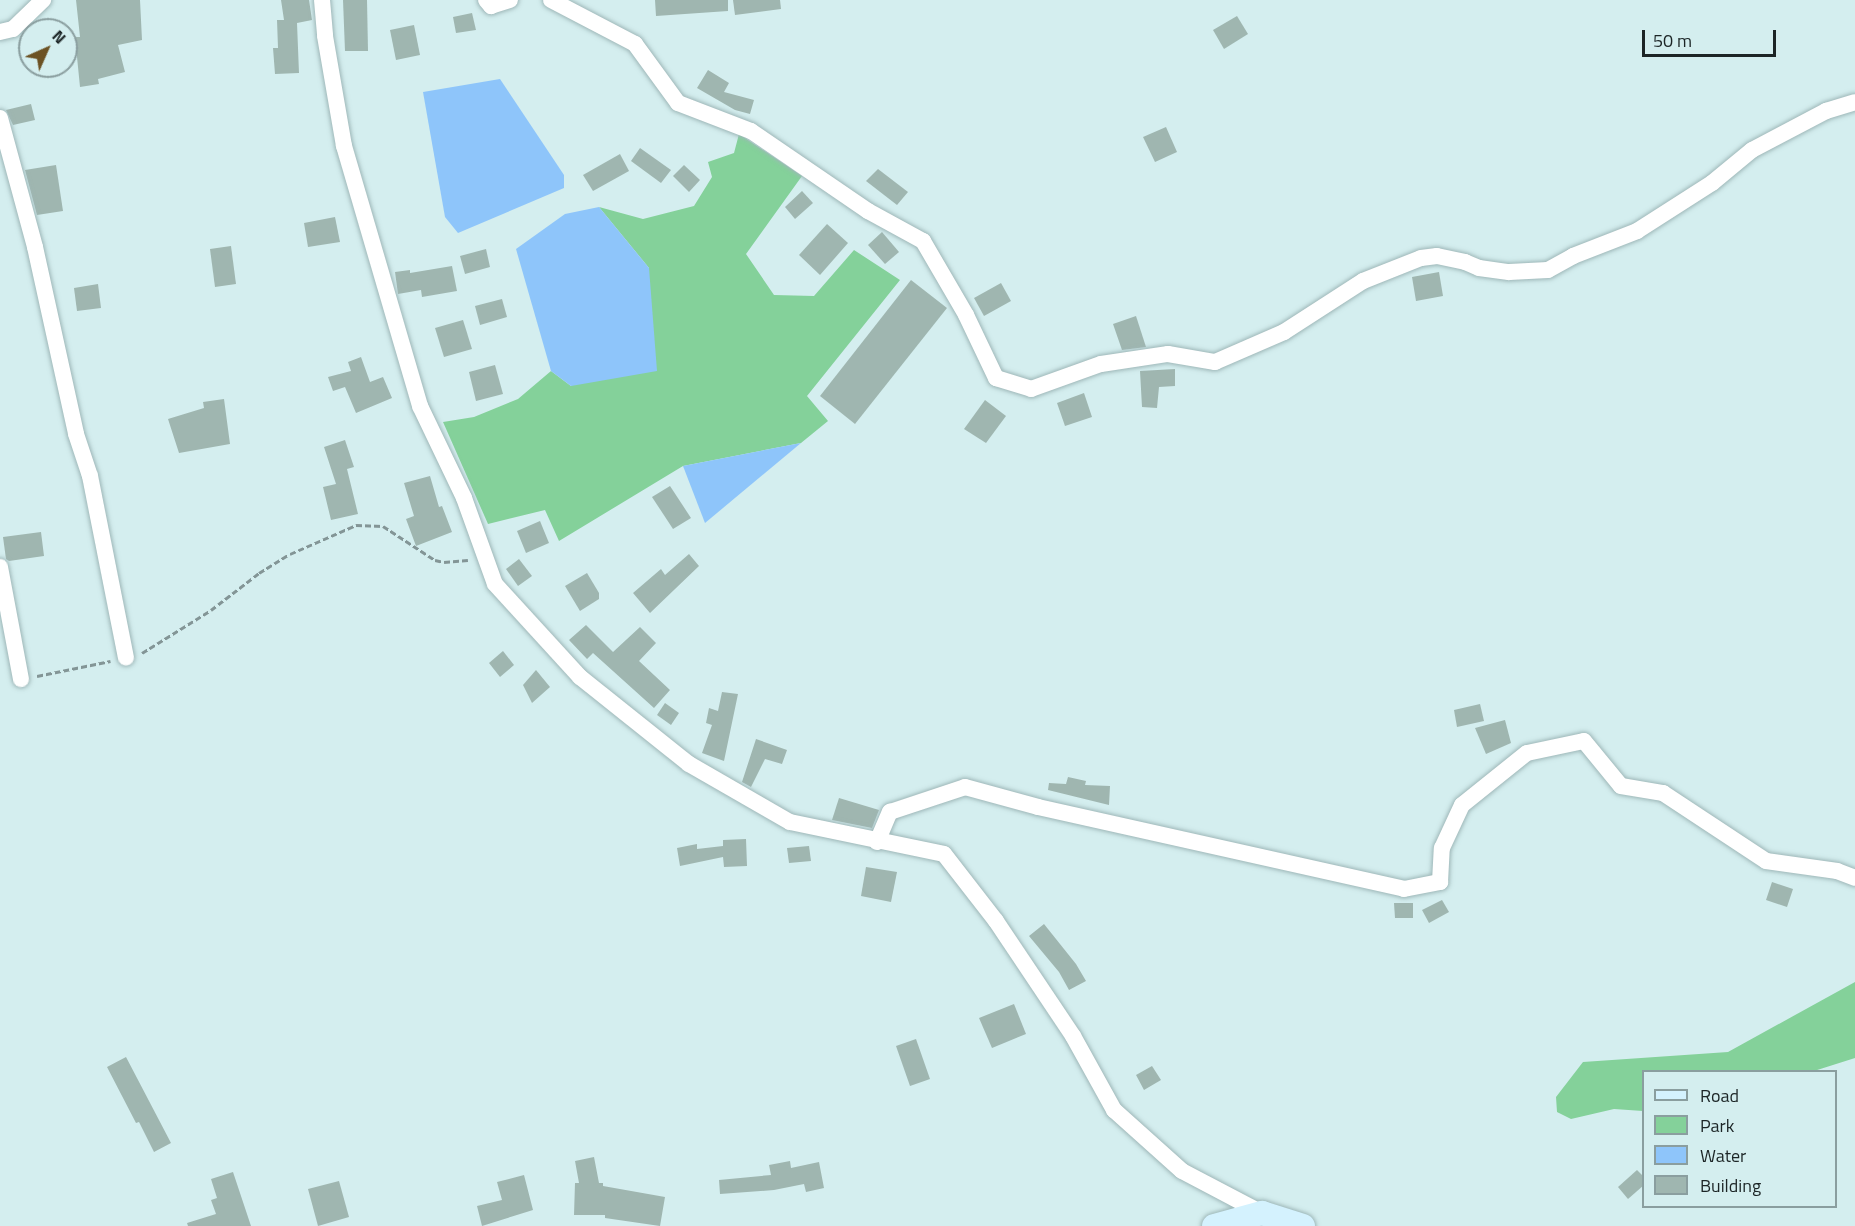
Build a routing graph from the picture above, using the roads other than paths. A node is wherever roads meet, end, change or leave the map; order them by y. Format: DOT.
graph roads {
  1 [pos="43,0"];
  2 [pos="322,0"];
  3 [pos="486,0"];
  4 [pos="510,0"];
  5 [pos="551,0"];
  6 [pos="0,32"];
  7 [pos="1855,102"];
  8 [pos="0,118"];
  9 [pos="0,567"];
  10 [pos="126,657"];
  11 [pos="21,680"];
  12 [pos="877,842"];
  13 [pos="1855,878"];
  14 [pos="1262,1213"];
  15 [pos="1214,1226"];
  16 [pos="1303,1226"];
  1 -- 6 [label="street"];
  2 -- 12 [label="street"];
  3 -- 4 [label="street"];
  5 -- 7 [label="street"];
  8 -- 10 [label="street"];
  9 -- 11 [label="street"];
  12 -- 13 [label="street"];
  12 -- 14 [label="street"];
  14 -- 15 [label="street"];
  14 -- 16 [label="street"];
}
